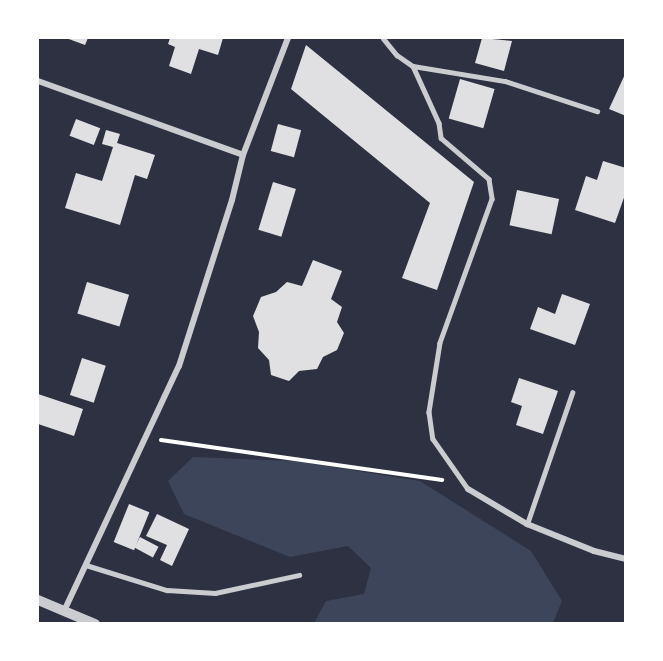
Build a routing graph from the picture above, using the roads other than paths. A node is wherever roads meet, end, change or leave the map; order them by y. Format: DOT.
graph roads {
  1 [pos="288,38"];
  2 [pos="383,38"];
  3 [pos="413,66"];
  4 [pos="38,81"];
  5 [pos="597,111"];
  6 [pos="243,155"];
  7 [pos="572,393"];
  8 [pos="468,489"];
  9 [pos="527,524"];
  10 [pos="626,559"];
  11 [pos="86,565"];
  12 [pos="299,575"];
  13 [pos="38,600"];
  14 [pos="65,609"];
  15 [pos="95,624"];
  1 -- 6 [label="street"];
  2 -- 3 [label="lane"];
  3 -- 5 [label="lane"];
  3 -- 8 [label="lane"];
  4 -- 6 [label="street"];
  6 -- 11 [label="street"];
  7 -- 9 [label="lane"];
  8 -- 9 [label="street"];
  9 -- 10 [label="street"];
  11 -- 12 [label="lane"];
  11 -- 14 [label="street"];
  13 -- 14 [label="street"];
  14 -- 15 [label="street"];
}
